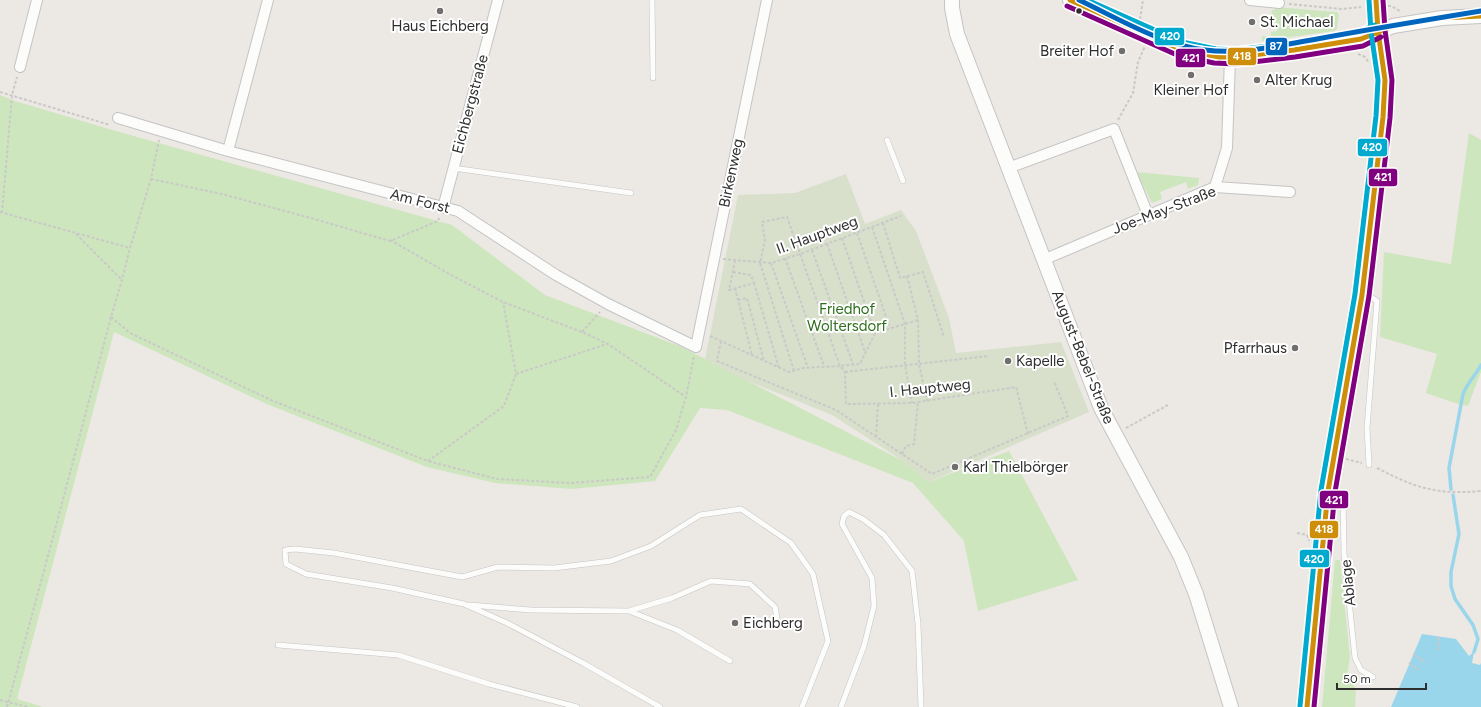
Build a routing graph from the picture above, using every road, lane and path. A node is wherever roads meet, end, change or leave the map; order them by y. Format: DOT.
graph roads {
  1 [pos="38,0"];
  2 [pos="268,0"];
  3 [pos="498,0"];
  4 [pos="652,0"];
  5 [pos="767,0"];
  6 [pos="952,0"];
  7 [pos="1143,0"];
  8 [pos="1250,0"];
  9 [pos="1376,0"];
  10 [pos="1078,2"];
  11 [pos="1280,3"];
  12 [pos="1361,7"];
  13 [pos="1481,16"];
  14 [pos="1140,21"];
  15 [pos="1378,31"];
  16 [pos="1146,43"];
  17 [pos="1230,57"];
  18 [pos="20,68"];
  19 [pos="652,78"];
  20 [pos="0,92"];
  21 [pos="12,95"];
  22 [pos="114,121"];
  23 [pos="1114,128"];
  24 [pos="161,131"];
  25 [pos="887,140"];
  26 [pos="228,151"];
  27 [pos="452,168"];
  28 [pos="1008,168"];
  29 [pos="151,179"];
  30 [pos="903,181"];
  31 [pos="1215,187"];
  32 [pos="631,192"];
  33 [pos="1290,192"];
  34 [pos="443,208"];
  35 [pos="1,213"];
  36 [pos="1148,215"];
  37 [pos="901,216"];
  38 [pos="883,223"];
  39 [pos="872,227"];
  40 [pos="857,232"];
  41 [pos="75,234"];
  42 [pos="842,238"];
  43 [pos="390,240"];
  44 [pos="827,244"];
  45 [pos="130,248"];
  46 [pos="812,250"];
  47 [pos="800,254"];
  48 [pos="714,258"];
  49 [pos="786,258"];
  50 [pos="1043,260"];
  51 [pos="735,261"];
  52 [pos="760,263"];
  53 [pos="771,263"];
  54 [pos="733,272"];
  55 [pos="907,276"];
  56 [pos="122,280"];
  57 [pos="754,283"];
  58 [pos="735,288"];
  59 [pos="1362,295"];
  60 [pos="738,300"];
  61 [pos="503,302"];
  62 [pos="608,304"];
  63 [pos="111,317"];
  64 [pos="918,320"];
  65 [pos="905,324"];
  66 [pos="890,328"];
  67 [pos="582,332"];
  68 [pos="699,332"];
  69 [pos="875,333"];
  70 [pos="944,337"];
  71 [pos="721,341"];
  72 [pos="608,344"];
  73 [pos="696,347"];
  74 [pos="865,353"];
  75 [pos="752,355"];
  76 [pos="990,356"];
  77 [pos="764,360"];
  78 [pos="853,364"];
  79 [pos="919,364"];
  80 [pos="905,365"];
  81 [pos="824,366"];
  82 [pos="840,366"];
  83 [pos="779,368"];
  84 [pos="808,368"];
  85 [pos="794,370"];
  86 [pos="845,372"];
  87 [pos="516,374"];
  88 [pos="1054,381"];
  89 [pos="686,397"];
  90 [pos="927,401"];
  91 [pos="918,402"];
  92 [pos="912,403"];
  93 [pos="878,404"];
  94 [pos="1168,405"];
  95 [pos="1028,434"];
  96 [pos="1115,434"];
  97 [pos="876,437"];
  98 [pos="902,454"];
  99 [pos="1342,458"];
  100 [pos="428,461"];
  101 [pos="1359,462"];
  102 [pos="1369,465"];
  103 [pos="1328,491"];
  104 [pos="1481,491"];
  105 [pos="1297,533"];
  106 [pos="1309,545"];
  107 [pos="464,604"];
  108 [pos="629,612"];
  109 [pos="778,625"];
  110 [pos="1439,637"];
  111 [pos="278,645"];
  112 [pos="1438,650"];
  113 [pos="1413,654"];
  114 [pos="730,661"];
  115 [pos="1410,663"];
  116 [pos="1426,663"];
  117 [pos="1419,670"];
  118 [pos="1373,677"];
  119 [pos="0,700"];
  120 [pos="8,702"];
  121 [pos="7,707"];
  122 [pos="28,707"];
  123 [pos="577,707"];
  124 [pos="660,707"];
  125 [pos="802,707"];
  126 [pos="841,707"];
  127 [pos="921,707"];
  128 [pos="1231,707"];
  129 [pos="1307,707"];
  1 -- 18 [label="street"];
  2 -- 26 [label="street"];
  3 -- 27 [label="street, Eichbergstraße"];
  4 -- 19 [label="lane"];
  5 -- 48 [label="street, Birkenweg"];
  6 -- 28 [label="street, August-Bebel-Straße"];
  7 -- 14 [label="path"];
  8 -- 11 [label="street"];
  9 -- 15 [label="street"];
  10 -- 17 [label="street"];
  11 -- 12 [label="path"];
  13 -- 15 [label="street"];
  15 -- 17 [label="street"];
  15 -- 59 [label="street"];
  16 -- 23 [label="path"];
  17 -- 31 [label="street"];
  18 -- 21 [label="path"];
  20 -- 21 [label="path"];
  21 -- 22 [label="path"];
  21 -- 35 [label="path"];
  22 -- 24 [label="street, Am Forst"];
  23 -- 28 [label="street"];
  23 -- 36 [label="street"];
  24 -- 26 [label="street, Am Forst"];
  24 -- 29 [label="path"];
  25 -- 30 [label="lane"];
  26 -- 34 [label="street, Am Forst"];
  27 -- 32 [label="lane"];
  27 -- 34 [label="street, Eichbergstraße"];
  28 -- 50 [label="street, August-Bebel-Straße"];
  29 -- 43 [label="path"];
  29 -- 45 [label="path"];
  31 -- 33 [label="street, Joe-May-Straße"];
  31 -- 36 [label="street, Joe-May-Straße"];
  34 -- 43 [label="path"];
  34 -- 62 [label="street, Am Forst"];
  35 -- 41 [label="path"];
  36 -- 50 [label="street, Joe-May-Straße"];
  37 -- 38 [label="path, II. Hauptweg"];
  38 -- 39 [label="path, II. Hauptweg"];
  38 -- 55 [label="path"];
  39 -- 40 [label="path, II. Hauptweg"];
  39 -- 65 [label="path"];
  40 -- 42 [label="path, II. Hauptweg"];
  40 -- 66 [label="path"];
  41 -- 45 [label="path"];
  41 -- 56 [label="path"];
  42 -- 44 [label="path, II. Hauptweg"];
  42 -- 69 [label="path"];
  43 -- 61 [label="path"];
  44 -- 46 [label="path, II. Hauptweg"];
  44 -- 74 [label="path"];
  45 -- 56 [label="path"];
  46 -- 47 [label="path, II. Hauptweg"];
  46 -- 78 [label="path"];
  47 -- 49 [label="path, II. Hauptweg"];
  47 -- 52 [label="path"];
  47 -- 82 [label="path"];
  48 -- 51 [label="path, II. Hauptweg"];
  48 -- 68 [label="street, Birkenweg"];
  49 -- 53 [label="path, II. Hauptweg"];
  49 -- 81 [label="path"];
  50 -- 96 [label="street, August-Bebel-Straße"];
  51 -- 52 [label="path, II. Hauptweg"];
  51 -- 54 [label="path"];
  52 -- 53 [label="path, II. Hauptweg"];
  52 -- 85 [label="path"];
  53 -- 84 [label="path"];
  54 -- 57 [label="path"];
  54 -- 58 [label="path"];
  55 -- 64 [label="path"];
  55 -- 70 [label="path"];
  56 -- 63 [label="path"];
  57 -- 58 [label="path"];
  57 -- 83 [label="path"];
  58 -- 60 [label="path"];
  59 -- 102 [label="lane"];
  59 -- 103 [label="street"];
  60 -- 75 [label="path"];
  60 -- 77 [label="path"];
  61 -- 67 [label="path"];
  61 -- 87 [label="path"];
  62 -- 67 [label="path"];
  62 -- 73 [label="street, Am Forst"];
  63 -- 100 [label="path"];
  63 -- 120 [label="path"];
  64 -- 65 [label="path"];
  64 -- 79 [label="path"];
  65 -- 66 [label="path"];
  65 -- 80 [label="path"];
  66 -- 69 [label="path"];
  67 -- 72 [label="path"];
  68 -- 71 [label="path"];
  68 -- 73 [label="street, Birkenweg"];
  69 -- 74 [label="path"];
  71 -- 75 [label="path"];
  71 -- 97 [label="path"];
  72 -- 87 [label="path"];
  72 -- 89 [label="path"];
  73 -- 89 [label="path"];
  74 -- 78 [label="path"];
  75 -- 77 [label="path"];
  76 -- 79 [label="path"];
  77 -- 83 [label="path"];
  78 -- 82 [label="path"];
  79 -- 80 [label="path"];
  79 -- 90 [label="path"];
  80 -- 86 [label="path"];
  80 -- 92 [label="path"];
  81 -- 82 [label="path"];
  81 -- 84 [label="path"];
  82 -- 86 [label="path"];
  83 -- 85 [label="path"];
  84 -- 85 [label="path"];
  86 -- 93 [label="path, I. Hauptweg"];
  87 -- 100 [label="path"];
  88 -- 95 [label="path"];
  89 -- 100 [label="path"];
  90 -- 91 [label="path, I. Hauptweg"];
  90 -- 95 [label="path, I. Hauptweg"];
  91 -- 92 [label="path, I. Hauptweg"];
  91 -- 98 [label="path"];
  92 -- 93 [label="path, I. Hauptweg"];
  93 -- 97 [label="path"];
  94 -- 96 [label="path"];
  95 -- 98 [label="path"];
  96 -- 128 [label="street, August-Bebel-Straße"];
  97 -- 98 [label="path"];
  99 -- 101 [label="path"];
  102 -- 104 [label="path"];
  103 -- 118 [label="lane, Ablage"];
  103 -- 129 [label="street"];
  105 -- 106 [label="path"];
  107 -- 108 [label="lane"];
  107 -- 124 [label="lane"];
  107 -- 125 [label="lane"];
  108 -- 109 [label="lane"];
  108 -- 114 [label="lane"];
  110 -- 112 [label="path"];
  111 -- 123 [label="lane"];
  113 -- 116 [label="path"];
  115 -- 117 [label="path"];
  119 -- 120 [label="path"];
  120 -- 121 [label="path"];
  120 -- 122 [label="path"];
  126 -- 127 [label="lane"];
}
